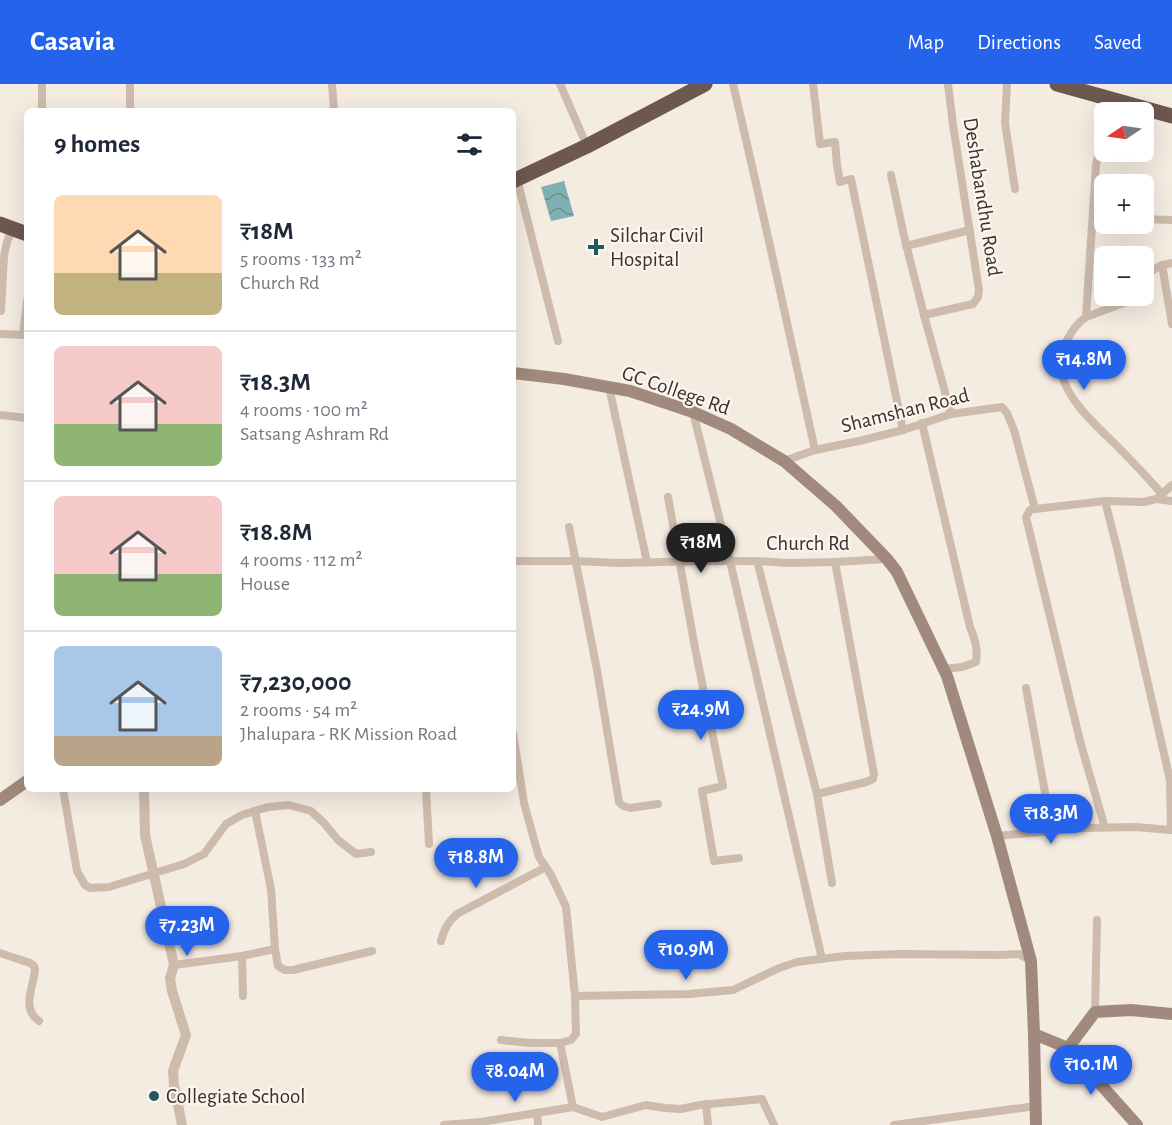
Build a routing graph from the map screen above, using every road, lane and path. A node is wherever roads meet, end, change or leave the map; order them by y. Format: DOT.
graph roads {
  1 [pos="42,84"];
  2 [pos="130,84"];
  3 [pos="332,84"];
  4 [pos="560,84"];
  5 [pos="705,84"];
  6 [pos="733,84"];
  7 [pos="813,84"];
  8 [pos="948,84"];
  9 [pos="1007,84"];
  10 [pos="1058,84"];
  11 [pos="1100,102"];
  12 [pos="42,108"];
  13 [pos="130,108"];
  14 [pos="334,108"];
  15 [pos="1154,113"];
  16 [pos="1172,116"];
  17 [pos="587,146"];
  18 [pos="1097,162"];
  19 [pos="891,175"];
  20 [pos="516,180"];
  21 [pos="516,184"];
  22 [pos="1015,189"];
  23 [pos="1093,218"];
  24 [pos="1154,219"];
  25 [pos="1172,220"];
  26 [pos="13,229"];
  27 [pos="970,230"];
  28 [pos="906,246"];
  29 [pos="1172,263"];
  30 [pos="1162,268"];
  31 [pos="1154,269"];
  32 [pos="1116,306"];
  33 [pos="1,311"];
  34 [pos="924,315"];
  35 [pos="1086,317"];
  36 [pos="1172,324"];
  37 [pos="0,334"];
  38 [pos="24,335"];
  39 [pos="558,341"];
  40 [pos="516,373"];
  41 [pos="609,387"];
  42 [pos="693,412"];
  43 [pos="951,414"];
  44 [pos="0,415"];
  45 [pos="24,418"];
  46 [pos="922,423"];
  47 [pos="903,430"];
  48 [pos="815,450"];
  49 [pos="784,461"];
  50 [pos="1165,492"];
  51 [pos="668,497"];
  52 [pos="1105,501"];
  53 [pos="1172,501"];
  54 [pos="1035,508"];
  55 [pos="569,527"];
  56 [pos="887,559"];
  57 [pos="516,561"];
  58 [pos="575,561"];
  59 [pos="679,561"];
  60 [pos="730,561"];
  61 [pos="757,561"];
  62 [pos="647,562"];
  63 [pos="835,562"];
  64 [pos="944,669"];
  65 [pos="1026,688"];
  66 [pos="516,752"];
  67 [pos="24,783"];
  68 [pos="64,792"];
  69 [pos="144,792"];
  70 [pos="426,792"];
  71 [pos="817,794"];
  72 [pos="0,800"];
  73 [pos="658,804"];
  74 [pos="255,811"];
  75 [pos="1105,828"];
  76 [pos="1171,830"];
  77 [pos="1052,831"];
  78 [pos="997,836"];
  79 [pos="429,844"];
  80 [pos="371,852"];
  81 [pos="739,858"];
  82 [pos="546,867"];
  83 [pos="153,873"];
  84 [pos="832,884"];
  85 [pos="1097,920"];
  86 [pos="441,941"];
  87 [pos="275,949"];
  88 [pos="372,951"];
  89 [pos="0,952"];
  90 [pos="242,956"];
  91 [pos="822,959"];
  92 [pos="1031,961"];
  93 [pos="174,965"];
  94 [pos="243,996"];
  95 [pos="575,996"];
  96 [pos="1095,1012"];
  97 [pos="1172,1014"];
  98 [pos="39,1022"];
  99 [pos="1034,1034"];
  100 [pos="501,1040"];
  101 [pos="560,1043"];
  102 [pos="1068,1048"];
  103 [pos="706,1104"];
  104 [pos="573,1107"];
  105 [pos="1036,1107"];
  106 [pos="537,1113"];
  107 [pos="482,1124"];
  108 [pos="182,1125"];
  109 [pos="444,1125"];
  110 [pos="538,1125"];
  111 [pos="708,1125"];
  112 [pos="774,1125"];
  113 [pos="894,1125"];
  114 [pos="1036,1125"];
  115 [pos="1137,1125"];
  1 -- 12 [label="street"];
  2 -- 13 [label="street"];
  3 -- 14 [label="street"];
  4 -- 17 [label="street"];
  5 -- 17 [label="highway"];
  6 -- 48 [label="street"];
  7 -- 47 [label="street"];
  8 -- 27 [label="street, Deshabandhu Road"];
  9 -- 22 [label="street"];
  10 -- 11 [label="highway"];
  15 -- 16 [label="highway"];
  17 -- 20 [label="highway"];
  18 -- 23 [label="street"];
  19 -- 28 [label="street"];
  21 -- 39 [label="street"];
  23 -- 35 [label="street"];
  24 -- 25 [label="street"];
  26 -- 33 [label="street"];
  27 -- 28 [label="street"];
  27 -- 34 [label="street, Deshabandhu Road"];
  28 -- 34 [label="street"];
  29 -- 30 [label="street"];
  30 -- 31 [label="street"];
  30 -- 36 [label="street"];
  32 -- 35 [label="street"];
  34 -- 43 [label="street"];
  35 -- 50 [label="street"];
  37 -- 38 [label="street"];
  40 -- 41 [label="main road, GC College Rd"];
  41 -- 42 [label="main road, GC College Rd"];
  41 -- 62 [label="street"];
  42 -- 49 [label="main road, GC College Rd"];
  42 -- 60 [label="street"];
  43 -- 46 [label="street, Shamshan Road"];
  43 -- 54 [label="street, Shamshan Road"];
  44 -- 45 [label="street"];
  46 -- 47 [label="street, Shamshan Road"];
  46 -- 64 [label="street"];
  47 -- 48 [label="street, Shamshan Road"];
  48 -- 49 [label="street, Shamshan Road"];
  49 -- 56 [label="main road, GC College Rd"];
  50 -- 52 [label="street"];
  50 -- 53 [label="street"];
  51 -- 59 [label="street"];
  52 -- 54 [label="street"];
  52 -- 76 [label="street"];
  54 -- 75 [label="street"];
  55 -- 58 [label="street"];
  56 -- 63 [label="street, Church Rd"];
  56 -- 64 [label="main road, GC College Rd"];
  57 -- 58 [label="street, Church Rd"];
  58 -- 62 [label="street, Church Rd"];
  58 -- 73 [label="street"];
  59 -- 60 [label="street, Church Rd"];
  59 -- 62 [label="street, Church Rd"];
  59 -- 81 [label="street"];
  60 -- 61 [label="street, Church Rd"];
  60 -- 91 [label="street"];
  61 -- 63 [label="street, Church Rd"];
  61 -- 71 [label="street"];
  63 -- 71 [label="street"];
  64 -- 78 [label="main road, GC College Rd"];
  65 -- 77 [label="street"];
  66 -- 82 [label="street"];
  67 -- 72 [label="main road"];
  68 -- 83 [label="street"];
  69 -- 83 [label="street"];
  70 -- 79 [label="street"];
  71 -- 84 [label="street"];
  74 -- 80 [label="street"];
  74 -- 83 [label="street"];
  74 -- 87 [label="street"];
  75 -- 76 [label="street"];
  75 -- 77 [label="street"];
  77 -- 78 [label="street"];
  78 -- 92 [label="main road, GC College Rd"];
  82 -- 86 [label="street"];
  82 -- 95 [label="street"];
  83 -- 93 [label="street"];
  85 -- 96 [label="street"];
  87 -- 88 [label="street"];
  87 -- 90 [label="street"];
  89 -- 98 [label="street"];
  90 -- 93 [label="street"];
  90 -- 94 [label="street"];
  91 -- 92 [label="street"];
  91 -- 95 [label="street"];
  92 -- 99 [label="main road, GC College Rd"];
  93 -- 108 [label="street"];
  95 -- 101 [label="street"];
  96 -- 97 [label="main road"];
  96 -- 102 [label="main road"];
  99 -- 102 [label="main road"];
  99 -- 105 [label="main road, GC College Rd"];
  100 -- 101 [label="street"];
  101 -- 104 [label="street"];
  102 -- 115 [label="main road"];
  103 -- 104 [label="street"];
  103 -- 111 [label="street"];
  103 -- 112 [label="street"];
  104 -- 106 [label="street"];
  105 -- 113 [label="street"];
  105 -- 114 [label="main road, GC College Rd"];
  106 -- 107 [label="street"];
  106 -- 110 [label="street"];
  107 -- 109 [label="street"];
}
